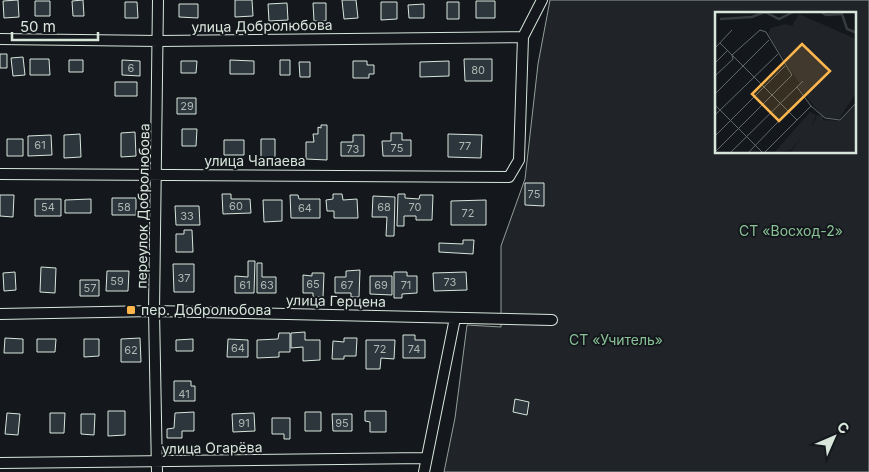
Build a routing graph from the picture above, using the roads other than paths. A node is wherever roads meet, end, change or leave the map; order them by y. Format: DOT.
graph roads {
  1 [pos="158,0"];
  2 [pos="542,0"];
  3 [pos="523,37"];
  4 [pos="0,39"];
  5 [pos="159,41"];
  6 [pos="0,174"];
  7 [pos="157,174"];
  8 [pos="154,312"];
  9 [pos="0,314"];
  10 [pos="455,318"];
  11 [pos="552,320"];
  12 [pos="425,458"];
  13 [pos="0,463"];
  14 [pos="157,467"];
  15 [pos="424,472"];
  1 -- 5 [label="street, переулок Добролюбова"];
  2 -- 3 [label="street"];
  3 -- 5 [label="street, улица Добролюбова"];
  3 -- 7 [label="street, улица Чапаева"];
  4 -- 5 [label="street, улица Добролюбова"];
  5 -- 7 [label="street, переулок Добролюбова"];
  6 -- 7 [label="street, улица Чапаева"];
  7 -- 8 [label="street, переулок Добролюбова"];
  8 -- 9 [label="street, улица Герцена"];
  8 -- 10 [label="street, улица Герцена"];
  8 -- 14 [label="street, переулок Добролюбова"];
  10 -- 11 [label="street, улица Герцена"];
  10 -- 12 [label="street"];
  12 -- 14 [label="street, улица Огарёва"];
  12 -- 15 [label="street"];
  13 -- 14 [label="street, улица Огарёва"];
}
